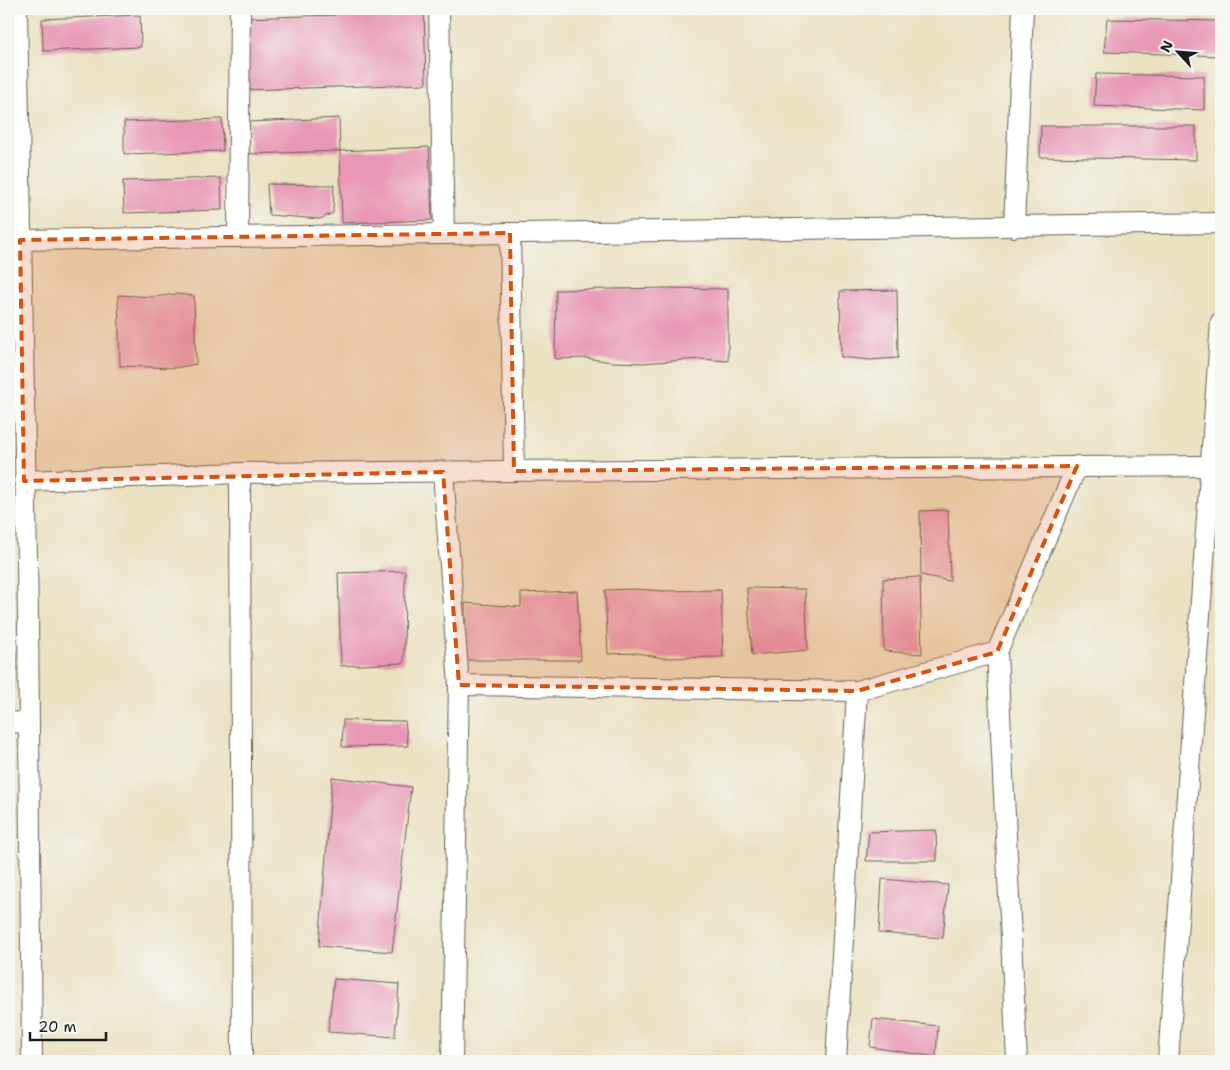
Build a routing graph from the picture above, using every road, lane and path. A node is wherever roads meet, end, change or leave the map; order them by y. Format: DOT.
graph roads {
  1 [pos="17,9"];
  2 [pos="240,9"];
  3 [pos="439,9"];
  4 [pos="1023,9"];
  5 [pos="13,114"];
  6 [pos="1221,223"];
  7 [pos="1014,227"];
  8 [pos="510,233"];
  9 [pos="444,234"];
  10 [pos="238,237"];
  11 [pos="20,240"];
  12 [pos="1221,322"];
  13 [pos="1077,466"];
  14 [pos="1211,466"];
  15 [pos="514,471"];
  16 [pos="443,472"];
  17 [pos="240,473"];
  18 [pos="24,481"];
  19 [pos="18,618"];
  20 [pos="997,652"];
  21 [pos="459,685"];
  22 [pos="856,691"];
  23 [pos="9,722"];
  24 [pos="29,723"];
  25 [pos="32,1061"];
  26 [pos="242,1061"];
  27 [pos="452,1061"];
  28 [pos="836,1061"];
  29 [pos="1017,1061"];
  30 [pos="1168,1061"];
  1 -- 5 [label="street"];
  2 -- 10 [label="street"];
  3 -- 9 [label="street"];
  4 -- 7 [label="street"];
  5 -- 11 [label="street"];
  6 -- 7 [label="street"];
  7 -- 8 [label="street"];
  8 -- 9 [label="street"];
  8 -- 15 [label="street"];
  9 -- 10 [label="street"];
  10 -- 11 [label="street"];
  11 -- 18 [label="street"];
  12 -- 14 [label="street"];
  13 -- 14 [label="street"];
  13 -- 15 [label="street"];
  13 -- 20 [label="street"];
  14 -- 30 [label="street"];
  15 -- 16 [label="street"];
  16 -- 17 [label="street"];
  16 -- 21 [label="street"];
  17 -- 18 [label="street"];
  17 -- 26 [label="street"];
  18 -- 19 [label="street"];
  19 -- 24 [label="street"];
  20 -- 22 [label="street"];
  20 -- 29 [label="street"];
  21 -- 22 [label="street"];
  21 -- 27 [label="street"];
  22 -- 28 [label="street"];
  23 -- 24 [label="street"];
  24 -- 25 [label="street"];
}
